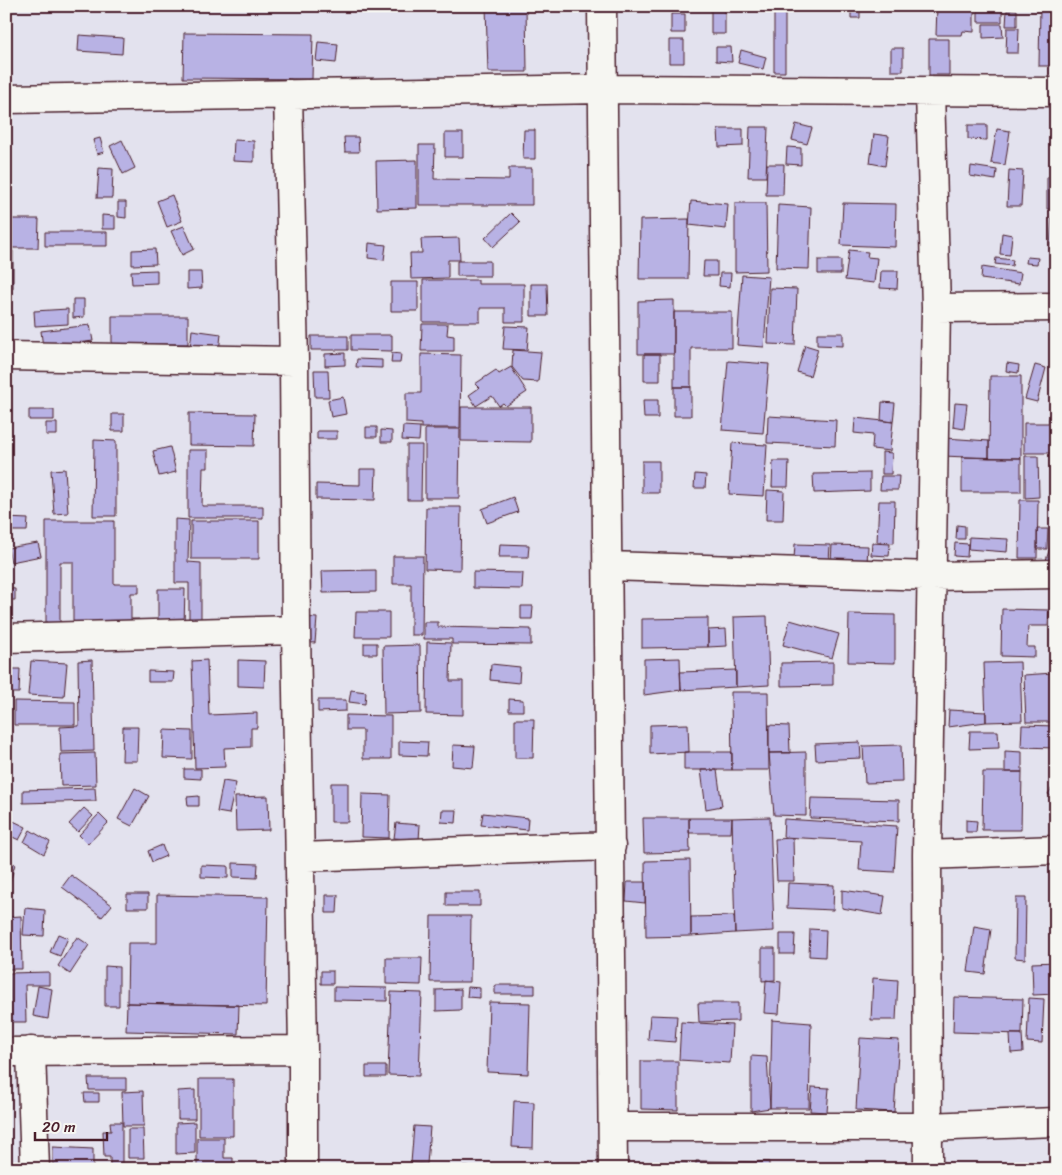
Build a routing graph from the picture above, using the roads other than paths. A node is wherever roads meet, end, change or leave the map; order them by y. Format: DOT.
graph roads {
  1 [pos="602,6"];
  2 [pos="603,89"];
  3 [pos="930,92"];
  4 [pos="1056,92"];
  5 [pos="288,94"];
  6 [pos="6,99"];
  7 [pos="1056,307"];
  8 [pos="936,308"];
  9 [pos="6,356"];
  10 [pos="294,361"];
  11 [pos="608,566"];
  12 [pos="1056,574"];
  13 [pos="932,576"];
  14 [pos="296,630"];
  15 [pos="6,638"];
  16 [pos="611,846"];
  17 [pos="1056,850"];
  18 [pos="928,855"];
  19 [pos="300,857"];
  20 [pos="303,1050"];
  21 [pos="19,1051"];
  22 [pos="1056,1122"];
  23 [pos="613,1126"];
  24 [pos="927,1127"];
  25 [pos="35,1169"];
  26 [pos="302,1169"];
  27 [pos="613,1169"];
  28 [pos="928,1169"];
  1 -- 2 [label="street"];
  2 -- 3 [label="street"];
  2 -- 5 [label="street"];
  2 -- 11 [label="street"];
  3 -- 4 [label="street"];
  3 -- 8 [label="street"];
  5 -- 6 [label="street"];
  5 -- 10 [label="street"];
  7 -- 8 [label="street"];
  8 -- 13 [label="street"];
  9 -- 10 [label="street"];
  10 -- 14 [label="street"];
  11 -- 13 [label="street"];
  11 -- 16 [label="street"];
  12 -- 13 [label="street"];
  13 -- 18 [label="street"];
  14 -- 15 [label="street"];
  14 -- 19 [label="street"];
  16 -- 19 [label="street"];
  16 -- 23 [label="street"];
  17 -- 18 [label="street"];
  18 -- 24 [label="street"];
  19 -- 20 [label="street"];
  20 -- 21 [label="street"];
  20 -- 26 [label="street"];
  21 -- 25 [label="street"];
  22 -- 24 [label="street"];
  23 -- 24 [label="street"];
  23 -- 27 [label="street"];
  24 -- 28 [label="street"];
}
